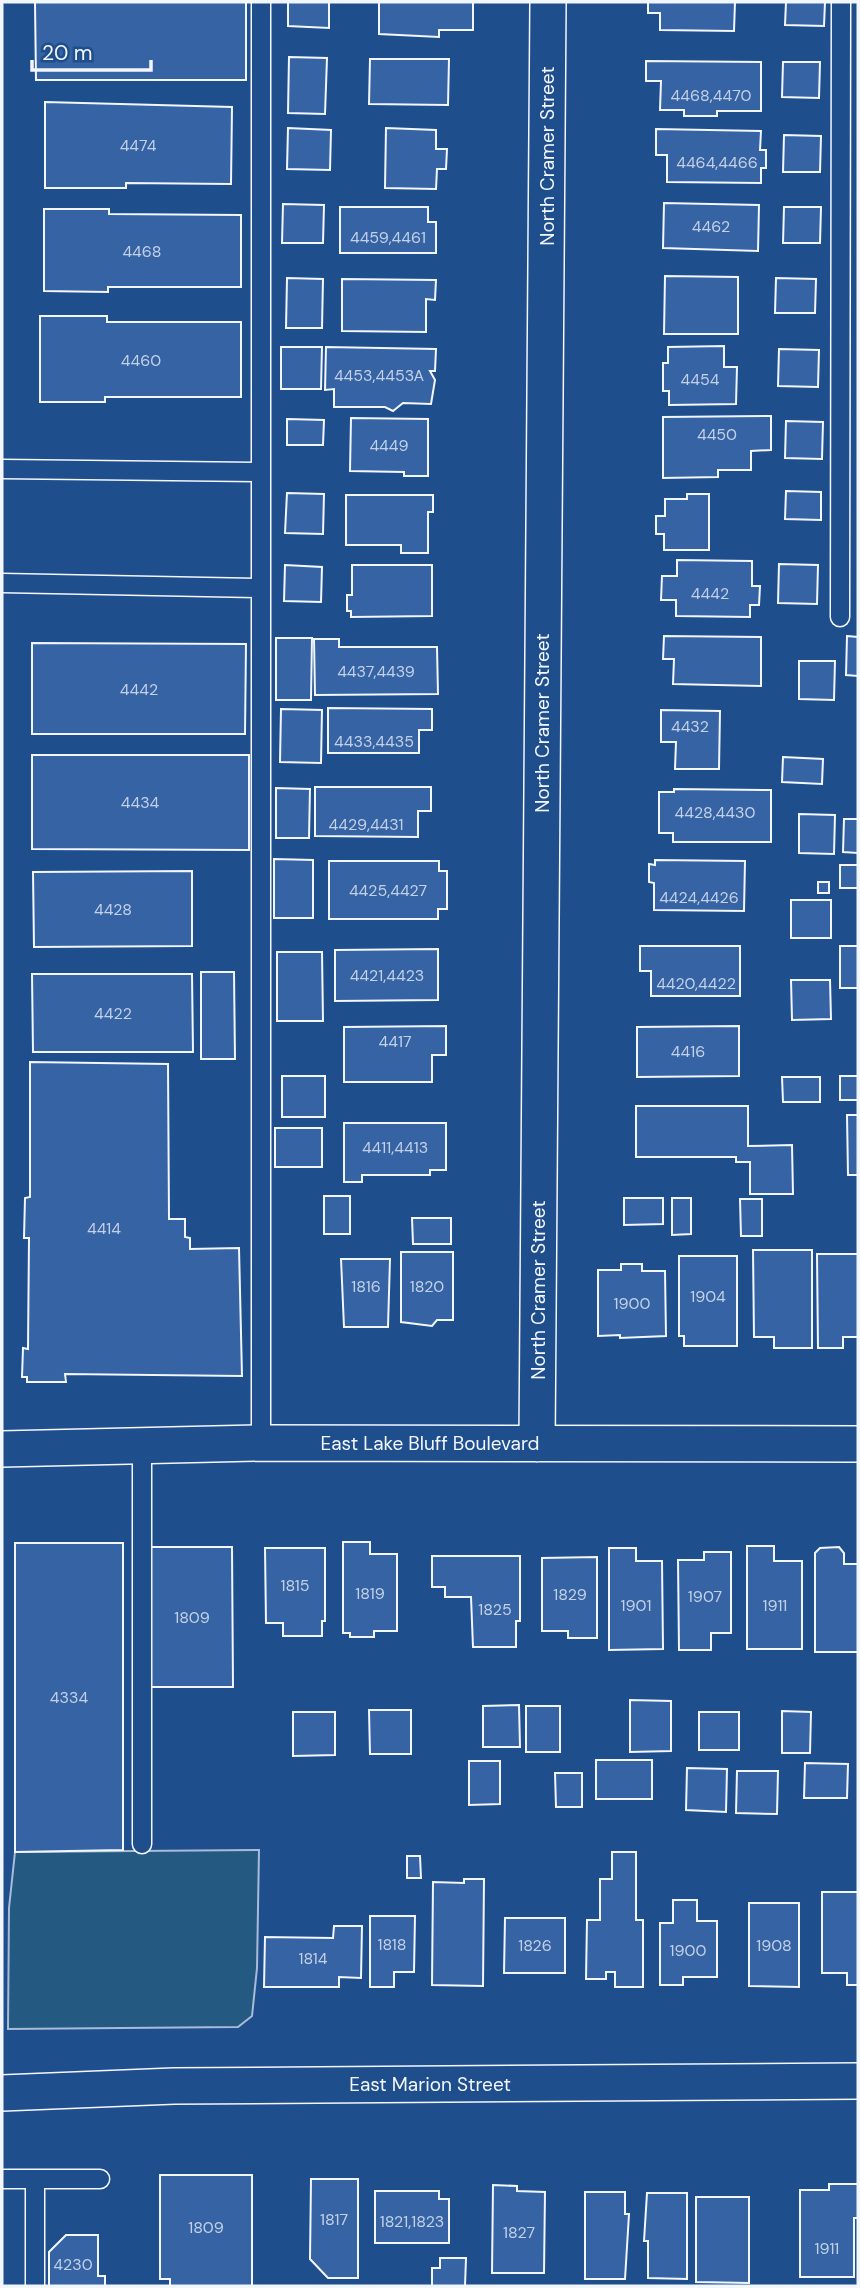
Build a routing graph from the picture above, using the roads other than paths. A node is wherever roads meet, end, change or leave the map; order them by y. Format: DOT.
graph roads {
  1 [pos="261,2"];
  2 [pos="548,2"];
  3 [pos="841,2"];
  4 [pos="2,469"];
  5 [pos="261,472"];
  6 [pos="2,583"];
  7 [pos="261,588"];
  8 [pos="839,617"];
  9 [pos="261,1443"];
  10 [pos="537,1444"];
  11 [pos="858,1444"];
  12 [pos="142,1448"];
  13 [pos="2,1449"];
  14 [pos="142,1844"];
  15 [pos="858,2081"];
  16 [pos="2,2093"];
  17 [pos="2,2179"];
  18 [pos="35,2179"];
  19 [pos="100,2179"];
  20 [pos="35,2286"];
  1 -- 5 [label="lane"];
  2 -- 10 [label="street, North Cramer Street"];
  3 -- 8 [label="lane"];
  4 -- 5 [label="lane"];
  5 -- 7 [label="lane"];
  6 -- 7 [label="lane"];
  7 -- 9 [label="lane"];
  9 -- 10 [label="street, East Lake Bluff Boulevard"];
  9 -- 12 [label="street, East Lake Bluff Boulevard"];
  10 -- 11 [label="street, East Lake Bluff Boulevard"];
  12 -- 13 [label="street, East Lake Bluff Boulevard"];
  12 -- 14 [label="lane"];
  15 -- 16 [label="street, East Marion Street"];
  17 -- 18 [label="lane"];
  18 -- 19 [label="lane"];
  18 -- 20 [label="lane"];
}
